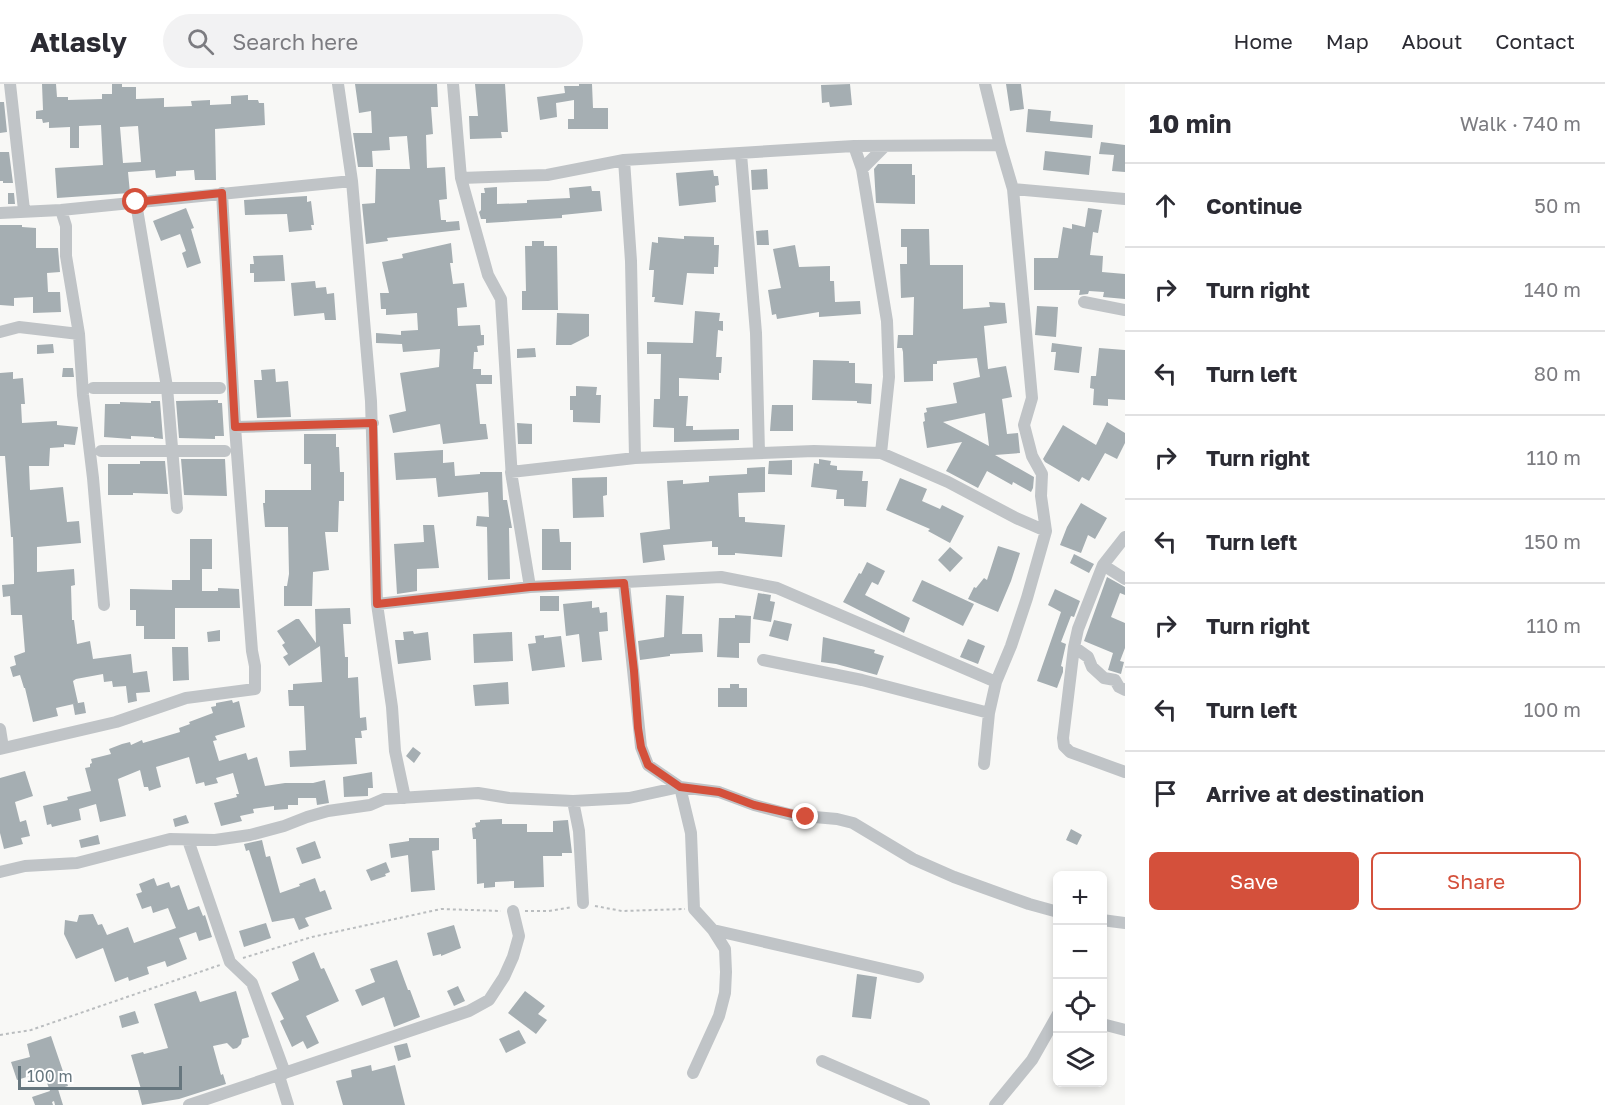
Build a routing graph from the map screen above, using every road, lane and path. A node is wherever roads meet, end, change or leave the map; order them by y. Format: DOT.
graph roads {
  1 [pos="10,84"];
  2 [pos="338,84"];
  3 [pos="453,84"];
  4 [pos="985,84"];
  5 [pos="1000,145"];
  6 [pos="854,146"];
  7 [pos="884,147"];
  8 [pos="741,154"];
  9 [pos="624,160"];
  10 [pos="862,169"];
  11 [pos="461,178"];
  12 [pos="352,181"];
  13 [pos="1013,189"];
  14 [pos="222,193"];
  15 [pos="1125,199"];
  16 [pos="136,202"];
  17 [pos="24,210"];
  18 [pos="62,210"];
  19 [pos="0,213"];
  20 [pos="1084,302"];
  21 [pos="1125,310"];
  22 [pos="0,332"];
  23 [pos="79,334"];
  24 [pos="167,387"];
  25 [pos="93,388"];
  26 [pos="220,388"];
  27 [pos="373,423"];
  28 [pos="235,427"];
  29 [pos="101,451"];
  30 [pos="172,451"];
  31 [pos="225,451"];
  32 [pos="759,452"];
  33 [pos="881,453"];
  34 [pos="635,458"];
  35 [pos="511,472"];
  36 [pos="177,508"];
  37 [pos="1046,531"];
  38 [pos="1125,537"];
  39 [pos="1102,565"];
  40 [pos="1125,579"];
  41 [pos="624,583"];
  42 [pos="526,587"];
  43 [pos="377,604"];
  44 [pos="104,605"];
  45 [pos="1074,648"];
  46 [pos="763,660"];
  47 [pos="996,682"];
  48 [pos="1125,690"];
  49 [pos="989,713"];
  50 [pos="0,729"];
  51 [pos="1,749"];
  52 [pos="984,764"];
  53 [pos="1125,772"];
  54 [pos="680,787"];
  55 [pos="405,798"];
  56 [pos="573,801"];
  57 [pos="188,840"];
  58 [pos="0,872"];
  59 [pos="583,903"];
  60 [pos="694,909"];
  61 [pos="513,911"];
  62 [pos="1053,911"];
  63 [pos="1107,921"];
  64 [pos="1125,923"];
  65 [pos="713,930"];
  66 [pos="230,962"];
  67 [pos="918,977"];
  68 [pos="1053,1023"];
  69 [pos="1107,1025"];
  70 [pos="1125,1030"];
  71 [pos="0,1035"];
  72 [pos="822,1061"];
  73 [pos="693,1073"];
  74 [pos="282,1074"];
  75 [pos="189,1105"];
  76 [pos="288,1105"];
  77 [pos="924,1105"];
  78 [pos="995,1105"];
  1 -- 17 [label="street"];
  2 -- 12 [label="street"];
  3 -- 11 [label="street"];
  4 -- 5 [label="street"];
  5 -- 7 [label="street"];
  5 -- 13 [label="street"];
  6 -- 7 [label="street"];
  6 -- 8 [label="street"];
  6 -- 10 [label="street"];
  7 -- 10 [label="street"];
  8 -- 9 [label="street"];
  8 -- 32 [label="street"];
  9 -- 11 [label="street"];
  9 -- 34 [label="street"];
  10 -- 33 [label="street"];
  11 -- 35 [label="street"];
  12 -- 14 [label="street"];
  12 -- 27 [label="street"];
  13 -- 15 [label="street"];
  13 -- 37 [label="street"];
  14 -- 16 [label="street"];
  14 -- 28 [label="street"];
  16 -- 18 [label="street"];
  16 -- 24 [label="street"];
  17 -- 18 [label="street"];
  17 -- 19 [label="street"];
  18 -- 23 [label="street"];
  20 -- 21 [label="street"];
  22 -- 23 [label="street"];
  23 -- 44 [label="street"];
  24 -- 25 [label="street"];
  24 -- 26 [label="street"];
  24 -- 30 [label="street"];
  27 -- 28 [label="street"];
  27 -- 43 [label="street"];
  28 -- 51 [label="street"];
  29 -- 30 [label="street"];
  30 -- 31 [label="street"];
  30 -- 36 [label="street"];
  32 -- 33 [label="street"];
  32 -- 34 [label="street"];
  33 -- 37 [label="street"];
  34 -- 35 [label="street"];
  35 -- 42 [label="street"];
  37 -- 47 [label="street"];
  38 -- 39 [label="street"];
  39 -- 40 [label="street"];
  39 -- 45 [label="street"];
  41 -- 42 [label="street"];
  41 -- 47 [label="street"];
  41 -- 54 [label="street"];
  42 -- 43 [label="street"];
  43 -- 55 [label="street"];
  45 -- 48 [label="street"];
  45 -- 53 [label="street"];
  46 -- 49 [label="street"];
  47 -- 49 [label="street"];
  49 -- 52 [label="street"];
  50 -- 51 [label="street"];
  54 -- 56 [label="street"];
  54 -- 60 [label="street"];
  54 -- 62 [label="street"];
  55 -- 56 [label="street"];
  55 -- 57 [label="street"];
  56 -- 59 [label="street"];
  57 -- 58 [label="street"];
  57 -- 66 [label="street"];
  59 -- 60 [label="path"];
  59 -- 61 [label="path"];
  60 -- 65 [label="street"];
  61 -- 66 [label="path"];
  61 -- 74 [label="street"];
  63 -- 64 [label="street"];
  65 -- 67 [label="street"];
  65 -- 73 [label="street"];
  66 -- 71 [label="path"];
  66 -- 74 [label="street"];
  68 -- 78 [label="street"];
  69 -- 70 [label="street"];
  72 -- 77 [label="street"];
  74 -- 75 [label="street"];
  74 -- 76 [label="street"];
}
